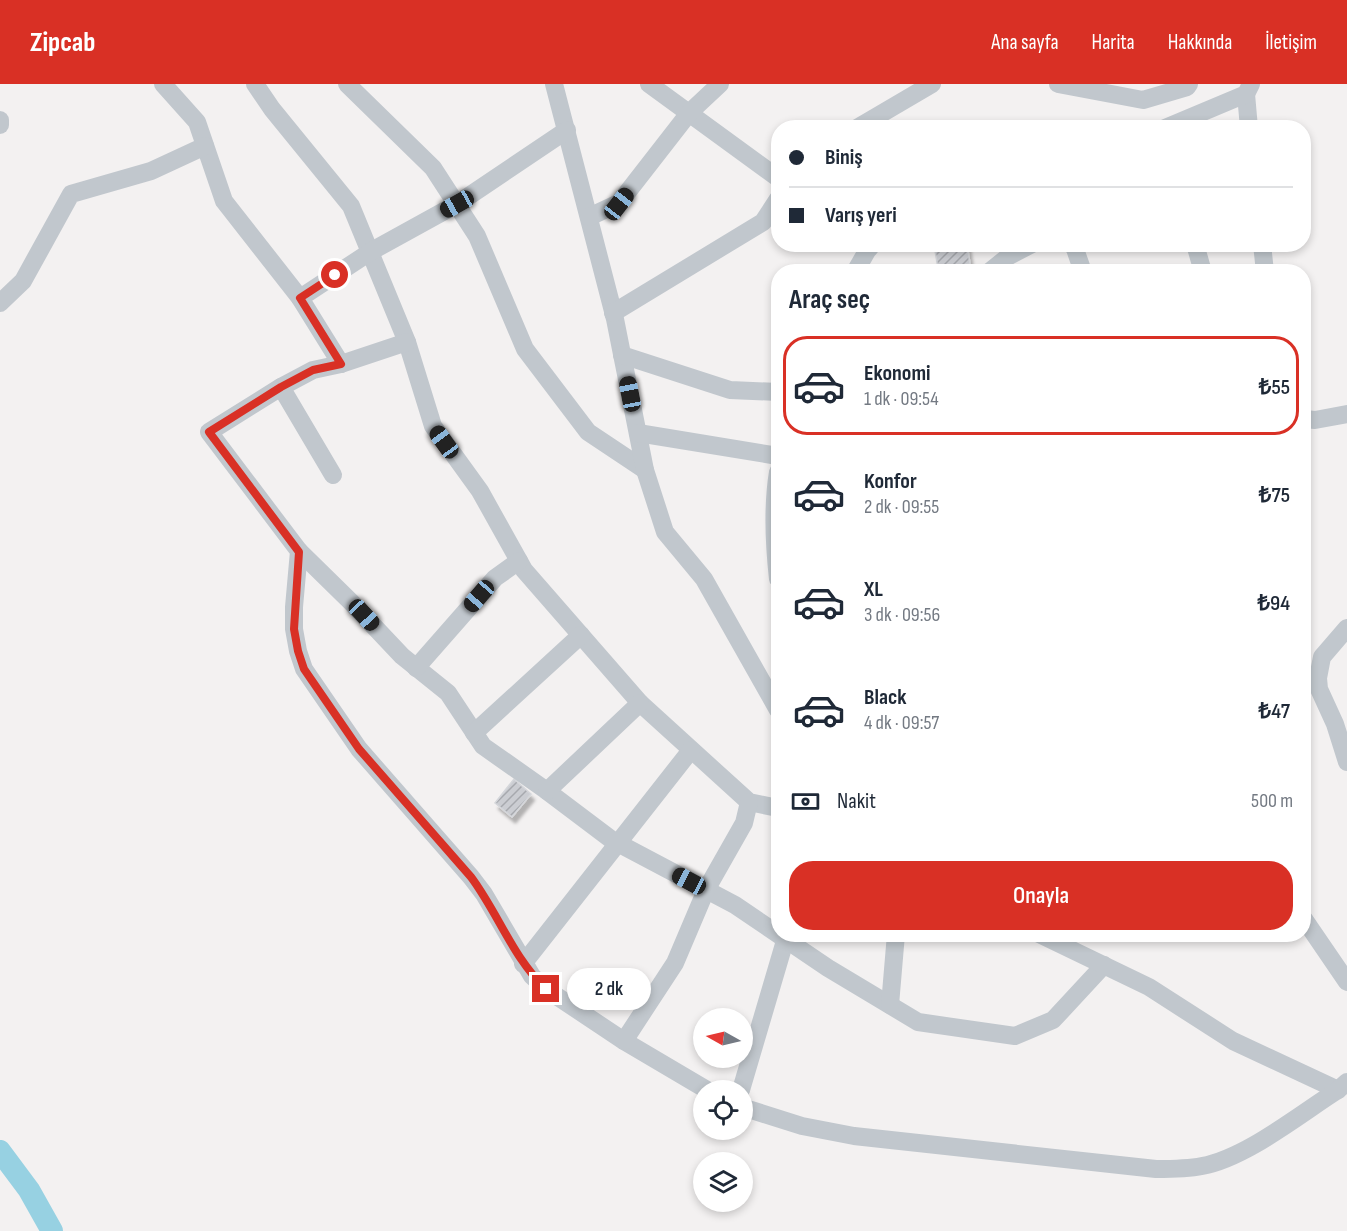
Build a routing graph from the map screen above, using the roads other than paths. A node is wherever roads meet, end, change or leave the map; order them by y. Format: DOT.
graph roads {
  1 [pos="163,84"];
  2 [pos="255,84"];
  3 [pos="347,84"];
  4 [pos="554,84"];
  5 [pos="649,84"];
  6 [pos="720,84"];
  7 [pos="932,84"];
  8 [pos="1058,84"];
  9 [pos="1189,84"];
  10 [pos="1248,89"];
  11 [pos="689,113"];
  12 [pos="0,120"];
  13 [pos="871,120"];
  14 [pos="1182,120"];
  15 [pos="1249,120"];
  16 [pos="0,125"];
  17 [pos="567,130"];
  18 [pos="205,146"];
  19 [pos="771,173"];
  20 [pos="457,204"];
  21 [pos="771,210"];
  22 [pos="589,217"];
  23 [pos="370,252"];
  24 [pos="1015,252"];
  25 [pos="998,264"];
  26 [pos="300,298"];
  27 [pos="0,303"];
  28 [pos="613,313"];
  29 [pos="407,342"];
  30 [pos="622,355"];
  31 [pos="341,364"];
  32 [pos="281,387"];
  33 [pos="771,392"];
  34 [pos="1347,414"];
  35 [pos="1311,420"];
  36 [pos="638,433"];
  37 [pos="771,455"];
  38 [pos="645,470"];
  39 [pos="333,475"];
  40 [pos="299,552"];
  41 [pos="519,561"];
  42 [pos="1347,628"];
  43 [pos="581,635"];
  44 [pos="416,668"];
  45 [pos="771,698"];
  46 [pos="640,703"];
  47 [pos="474,733"];
  48 [pos="691,750"];
  49 [pos="1347,762"];
  50 [pos="547,791"];
  51 [pos="749,802"];
  52 [pos="771,807"];
  53 [pos="619,844"];
  54 [pos="706,890"];
  55 [pos="771,928"];
  56 [pos="1311,929"];
  57 [pos="785,942"];
  58 [pos="794,942"];
  59 [pos="895,942"];
  60 [pos="1056,942"];
  61 [pos="523,964"];
  62 [pos="1104,965"];
  63 [pos="1347,982"];
  64 [pos="890,1005"];
  65 [pos="624,1041"];
  66 [pos="744,1080"];
  67 [pos="693,1082"];
  68 [pos="1343,1086"];
  69 [pos="753,1110"];
  1 -- 18 [label="street"];
  2 -- 23 [label="street"];
  3 -- 20 [label="street"];
  4 -- 17 [label="street"];
  5 -- 11 [label="street"];
  6 -- 11 [label="street"];
  7 -- 13 [label="street"];
  8 -- 9 [label="street"];
  10 -- 14 [label="street"];
  10 -- 15 [label="street"];
  11 -- 19 [label="street"];
  11 -- 22 [label="street"];
  12 -- 16 [label="street"];
  17 -- 20 [label="street"];
  17 -- 22 [label="street"];
  18 -- 26 [label="street"];
  18 -- 27 [label="street"];
  20 -- 23 [label="street"];
  20 -- 38 [label="street"];
  21 -- 28 [label="street"];
  22 -- 28 [label="street"];
  23 -- 26 [label="street"];
  23 -- 29 [label="street"];
  24 -- 25 [label="street"];
  26 -- 31 [label="street"];
  28 -- 30 [label="street"];
  29 -- 31 [label="street"];
  29 -- 41 [label="street"];
  30 -- 33 [label="street"];
  30 -- 36 [label="street"];
  31 -- 32 [label="street"];
  32 -- 39 [label="street"];
  32 -- 40 [label="street"];
  34 -- 35 [label="street"];
  36 -- 37 [label="street"];
  36 -- 38 [label="street"];
  38 -- 45 [label="street"];
  40 -- 44 [label="street"];
  40 -- 61 [label="street"];
  41 -- 43 [label="street"];
  41 -- 44 [label="street"];
  42 -- 49 [label="street"];
  43 -- 46 [label="street"];
  43 -- 47 [label="street"];
  44 -- 47 [label="street"];
  46 -- 48 [label="street"];
  46 -- 50 [label="street"];
  47 -- 50 [label="street"];
  48 -- 51 [label="street"];
  48 -- 53 [label="street"];
  50 -- 53 [label="street"];
  51 -- 52 [label="street"];
  51 -- 54 [label="street"];
  53 -- 54 [label="street"];
  53 -- 61 [label="street"];
  54 -- 55 [label="street"];
  54 -- 65 [label="street"];
  56 -- 63 [label="street"];
  57 -- 66 [label="street"];
  58 -- 64 [label="street"];
  59 -- 64 [label="street"];
  60 -- 62 [label="street"];
  61 -- 65 [label="street"];
  62 -- 64 [label="street"];
  62 -- 68 [label="street"];
  65 -- 67 [label="street"];
  68 -- 69 [label="street"];
}
